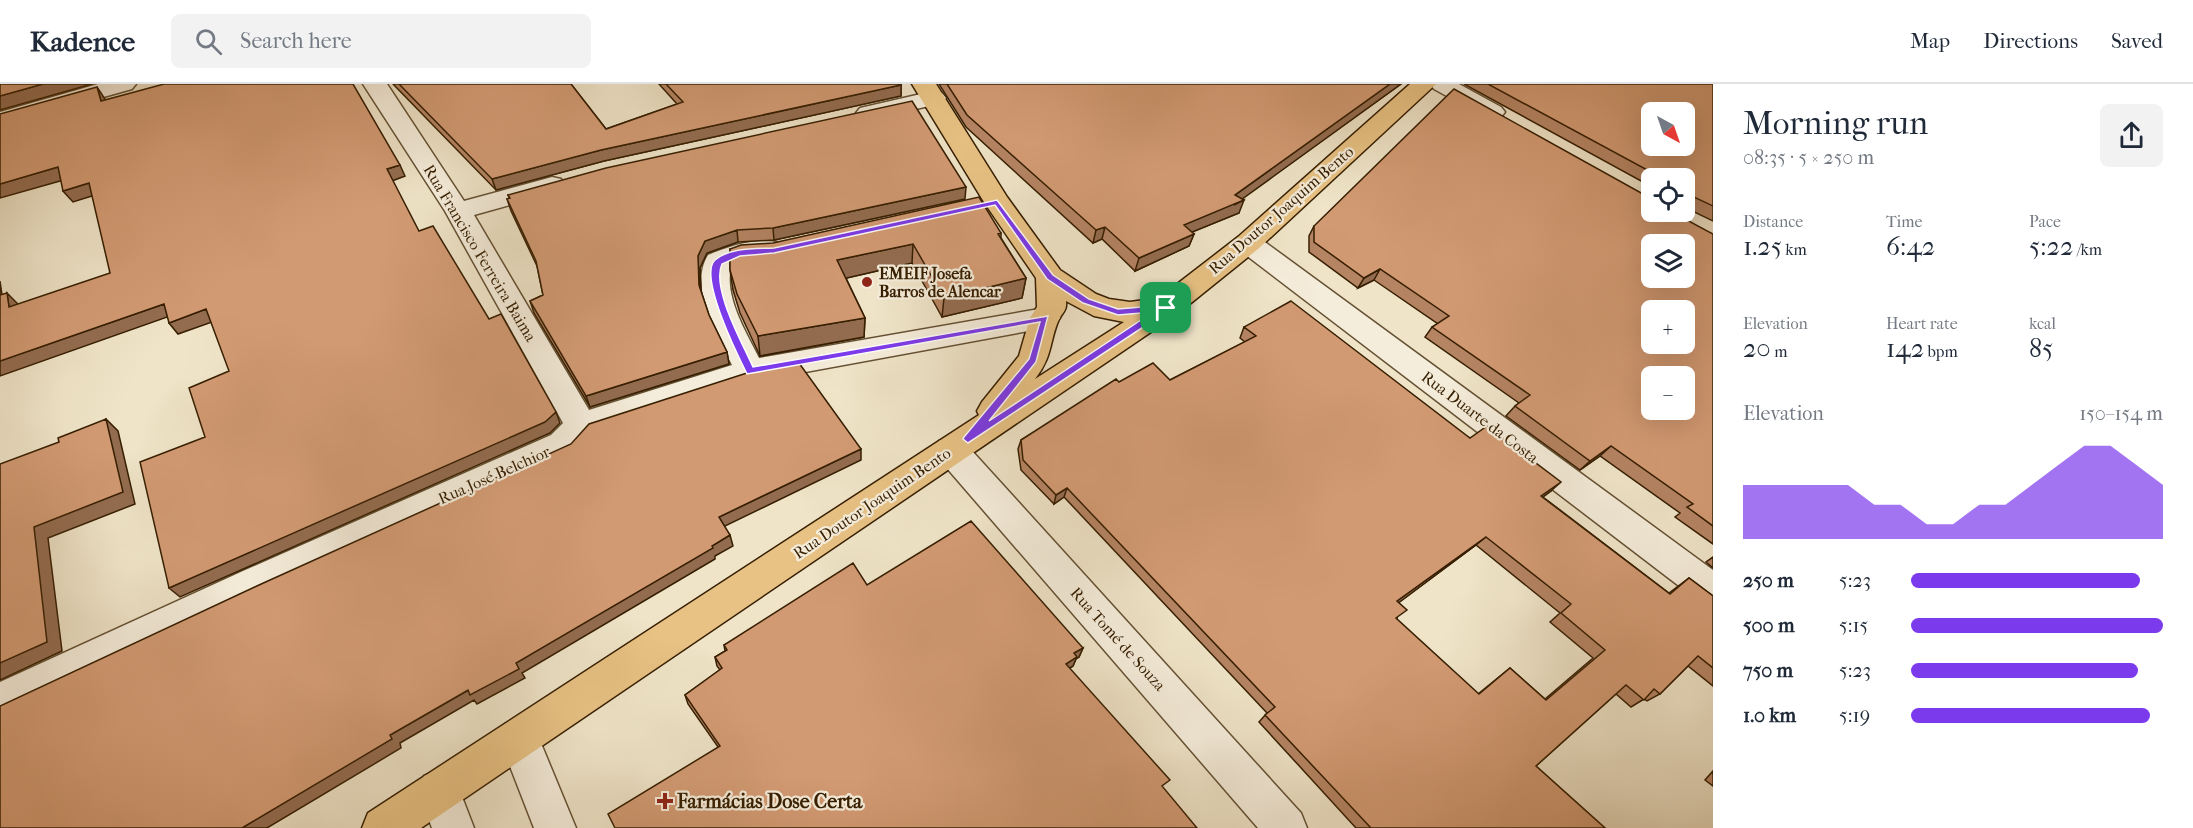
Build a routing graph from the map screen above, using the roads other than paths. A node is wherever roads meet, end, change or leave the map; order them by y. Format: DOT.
graph roads {
  1 [pos="124,84"];
  2 [pos="375,84"];
  3 [pos="1424,84"];
  4 [pos="1442,84"];
  5 [pos="929,91"];
  6 [pos="845,118"];
  7 [pos="0,119"];
  8 [pos="1515,125"];
  9 [pos="571,180"];
  10 [pos="458,211"];
  11 [pos="1248,243"];
  12 [pos="797,246"];
  13 [pos="1050,277"];
  14 [pos="1166,308"];
  15 [pos="1045,318"];
  16 [pos="750,371"];
  17 [pos="581,425"];
  18 [pos="959,444"];
  19 [pos="1713,591"];
  20 [pos="0,702"];
  21 [pos="519,738"];
  22 [pos="446,809"];
  23 [pos="383,828"];
  24 [pos="555,828"];
  25 [pos="1286,828"];
  1 -- 7 [label="street"];
  2 -- 10 [label="street, Rua Francisco Ferreira Baima"];
  3 -- 11 [label="main road, Rua Doutor Joaquim Bento"];
  4 -- 8 [label="street"];
  5 -- 6 [label="street"];
  5 -- 13 [label="main road"];
  9 -- 10 [label="street"];
  10 -- 17 [label="street, Rua Francisco Ferreira Baima"];
  11 -- 14 [label="main road, Rua Doutor Joaquim Bento"];
  11 -- 19 [label="street, Rua Duarte da Costa"];
  12 -- 16 [label="street"];
  13 -- 14 [label="main road"];
  13 -- 15 [label="main road"];
  14 -- 18 [label="main road, Rua Doutor Joaquim Bento"];
  15 -- 16 [label="street, Rua José Belchior"];
  15 -- 18 [label="main road"];
  16 -- 17 [label="street, Rua José Belchior"];
  17 -- 20 [label="street, Rua José Belchior"];
  18 -- 21 [label="main road, Rua Doutor Joaquim Bento"];
  18 -- 25 [label="street, Rua Tomé de Souza"];
  21 -- 22 [label="main road, Rua Doutor Joaquim Bento"];
  21 -- 24 [label="street"];
  22 -- 23 [label="main road, Rua Doutor Joaquim Bento"];
}
